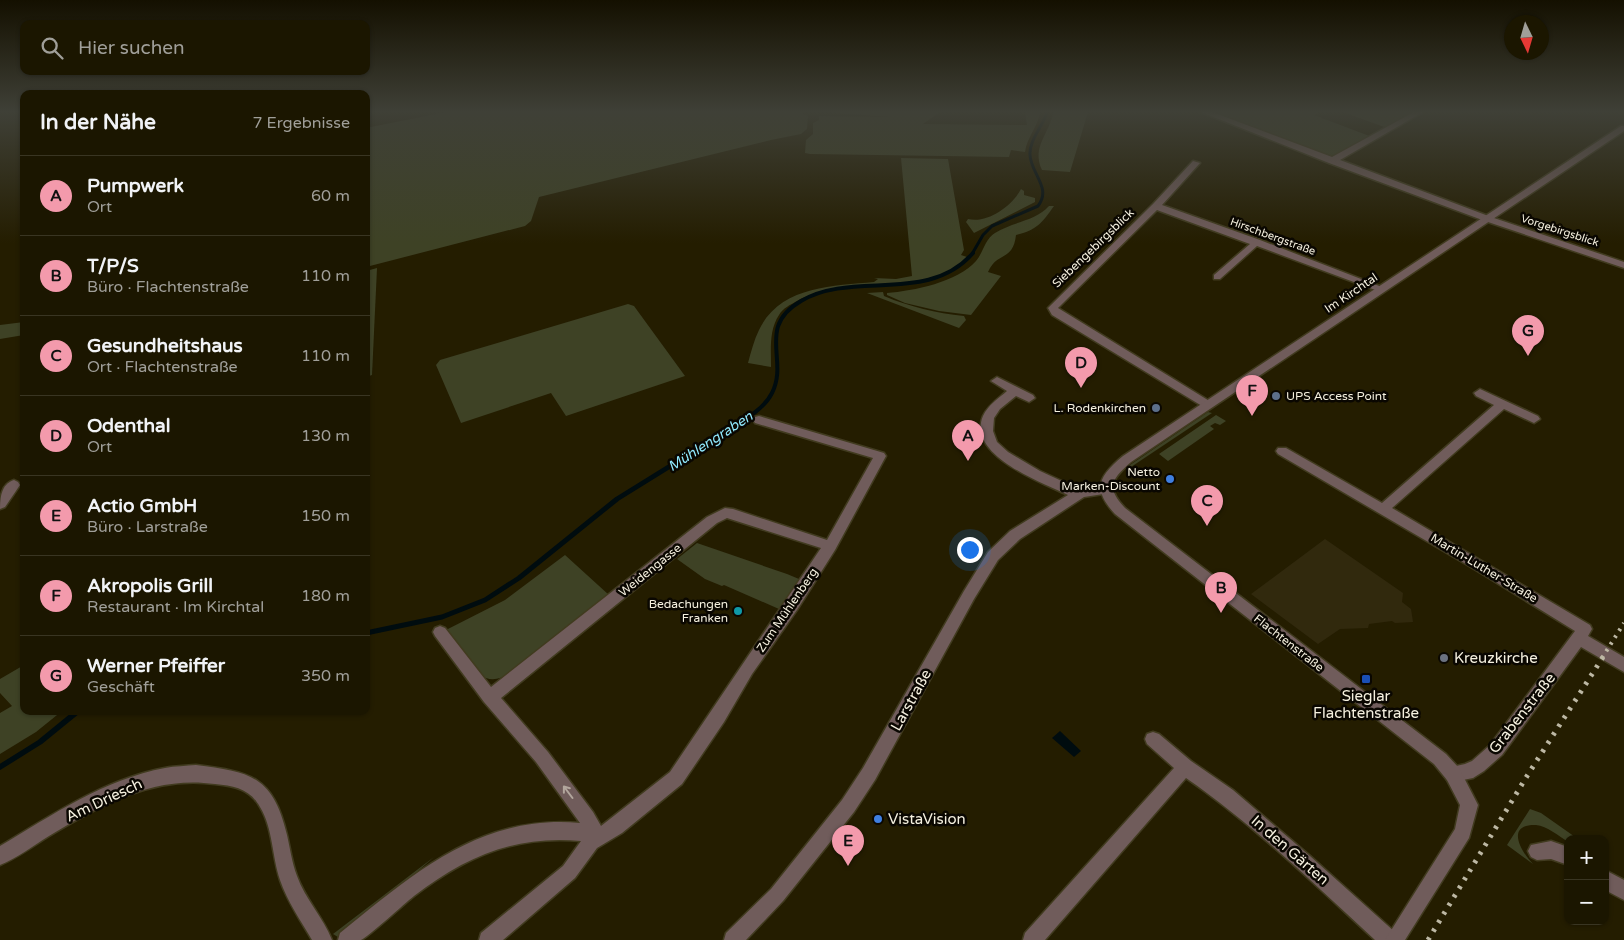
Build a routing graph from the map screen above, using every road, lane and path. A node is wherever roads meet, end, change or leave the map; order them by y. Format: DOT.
graph roads {
  1 [pos="1319,156"];
  2 [pos="1341,156"];
  3 [pos="1582,156"];
  4 [pos="1332,161"];
  5 [pos="1196,163"];
  6 [pos="1156,206"];
  7 [pos="1488,219"];
  8 [pos="1258,242"];
  9 [pos="1623,263"];
  10 [pos="1217,277"];
  11 [pos="1382,289"];
  12 [pos="997,381"];
  13 [pos="1015,391"];
  14 [pos="1480,393"];
  15 [pos="1029,398"];
  16 [pos="1502,404"];
  17 [pos="1207,405"];
  18 [pos="1534,419"];
  19 [pos="758,420"];
  20 [pos="1282,450"];
  21 [pos="14,485"];
  22 [pos="1105,490"];
  23 [pos="1079,494"];
  24 [pos="0,504"];
  25 [pos="1383,509"];
  26 [pos="830,546"];
  27 [pos="440,632"];
  28 [pos="1581,633"];
  29 [pos="1624,665"];
  30 [pos="490,697"];
  31 [pos="1153,739"];
  32 [pos="1185,767"];
  33 [pos="1454,774"];
  34 [pos="592,838"];
  35 [pos="1537,851"];
  36 [pos="1564,855"];
  37 [pos="0,856"];
  38 [pos="1609,882"];
  39 [pos="1624,891"];
  40 [pos="323,940"];
  41 [pos="347,940"];
  42 [pos="488,940"];
  43 [pos="733,940"];
  44 [pos="1032,940"];
  45 [pos="1389,940"];
  46 [pos="1394,940"];
  1 -- 4 [label="street, Vorgebirgsblick"];
  2 -- 4 [label="street"];
  3 -- 7 [label="street, Im Kirchtal"];
  4 -- 7 [label="street, Vorgebirgsblick"];
  5 -- 6 [label="street, Siebengebirgsblick"];
  6 -- 8 [label="street, Hirschbergstraße"];
  6 -- 17 [label="street, Siebengebirgsblick"];
  7 -- 9 [label="street, Vorgebirgsblick"];
  7 -- 11 [label="street, Im Kirchtal"];
  8 -- 10 [label="street"];
  8 -- 11 [label="street, Hirschbergstraße"];
  11 -- 17 [label="street, Im Kirchtal"];
  12 -- 13 [label="street"];
  13 -- 15 [label="street"];
  13 -- 23 [label="street"];
  14 -- 16 [label="street"];
  16 -- 18 [label="street"];
  16 -- 25 [label="street"];
  17 -- 22 [label="street, Im Kirchtal"];
  19 -- 26 [label="street, Zum Mühlenberg"];
  20 -- 25 [label="street, Martin-Luther-Straße"];
  21 -- 24 [label="street"];
  22 -- 23 [label="street, Larstraße"];
  22 -- 33 [label="street, Flachtenstraße"];
  23 -- 43 [label="street, Larstraße"];
  25 -- 28 [label="street, Martin-Luther-Straße"];
  26 -- 30 [label="street, Weidengasse"];
  26 -- 34 [label="street, Zum Mühlenberg"];
  27 -- 30 [label="street"];
  28 -- 29 [label="street, Martin-Luther-Straße"];
  28 -- 33 [label="street, Grabenstraße"];
  34 -- 30 [label="street, one-way"];
  31 -- 32 [label="street, In den Gärten"];
  32 -- 44 [label="street"];
  32 -- 45 [label="street, In den Gärten"];
  33 -- 46 [label="street"];
  34 -- 41 [label="street"];
  34 -- 42 [label="street, Zum Mühlenberg"];
  35 -- 36 [label="street"];
  37 -- 40 [label="street, Am Driesch"];
  38 -- 39 [label="street"];
}
